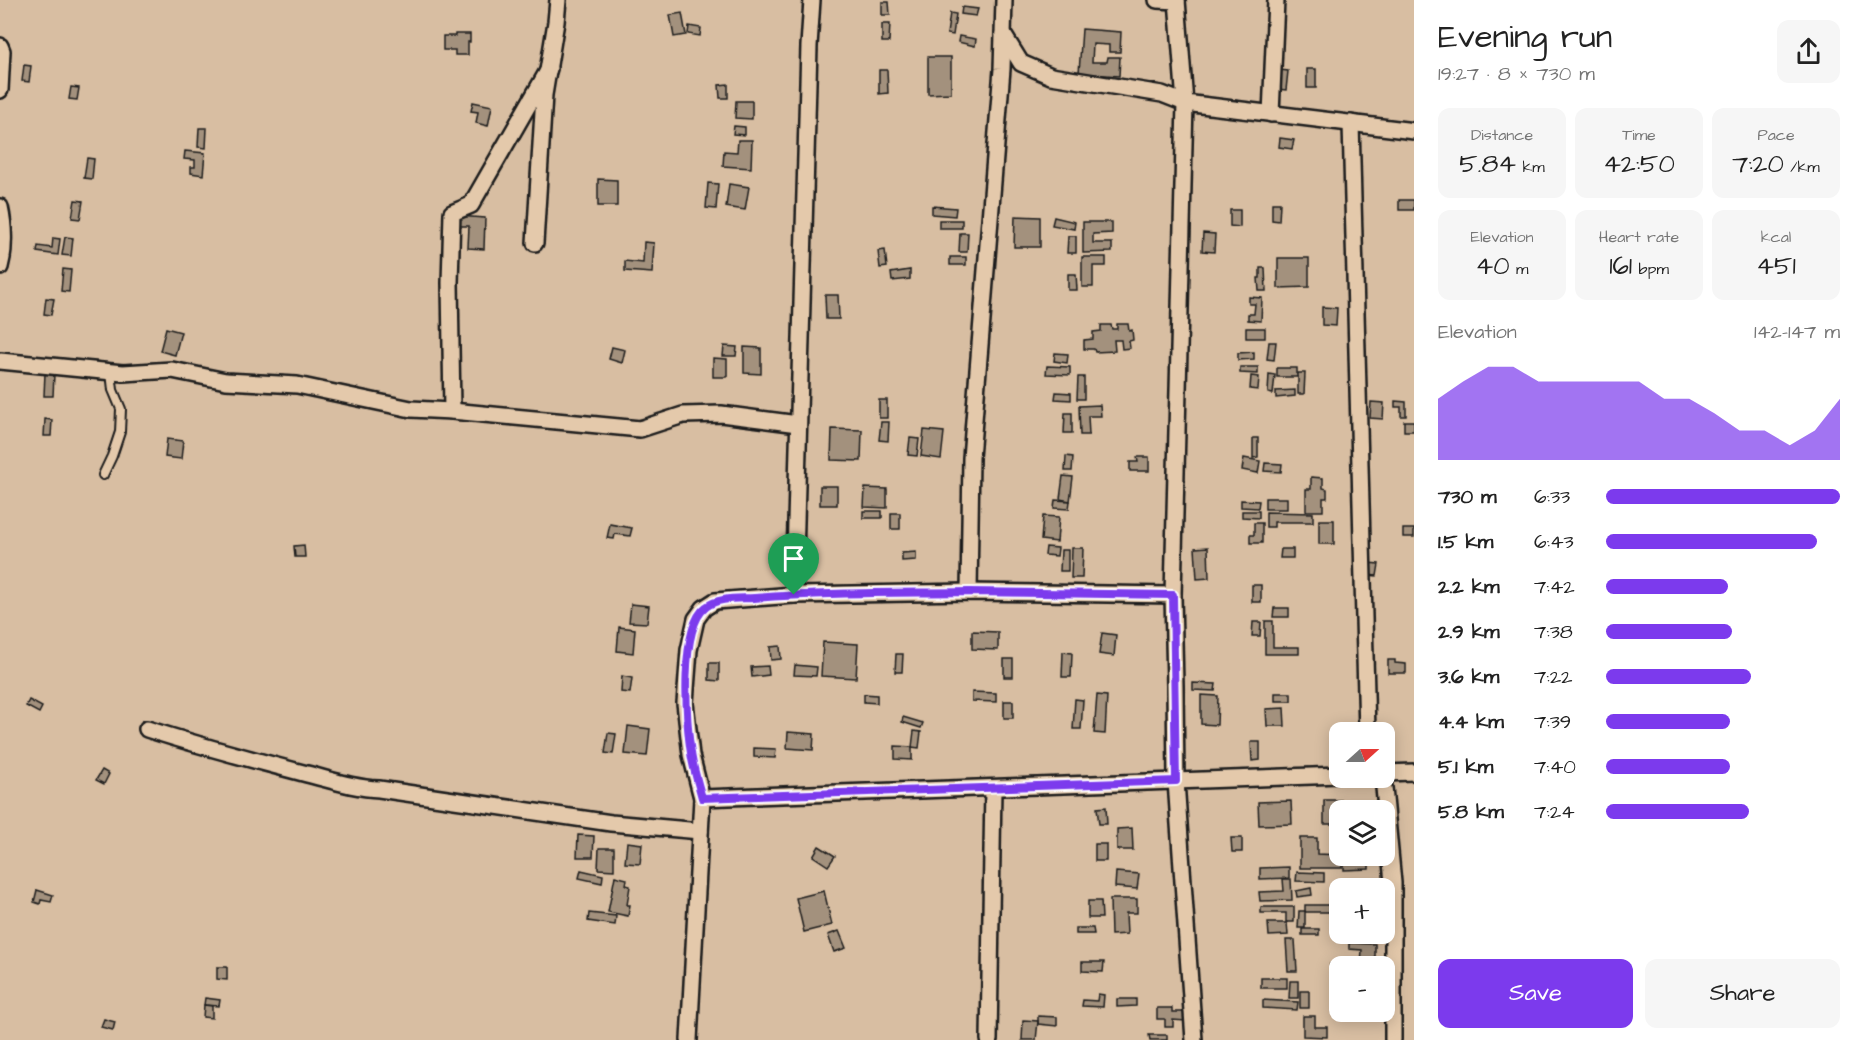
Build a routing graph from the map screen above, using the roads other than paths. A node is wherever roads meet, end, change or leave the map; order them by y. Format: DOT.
graph roads {
  1 [pos="558,0"];
  2 [pos="812,0"];
  3 [pos="1004,0"];
  4 [pos="1157,0"];
  5 [pos="1276,0"];
  6 [pos="1177,1"];
  7 [pos="1003,34"];
  8 [pos="0,46"];
  9 [pos="549,69"];
  10 [pos="0,90"];
  11 [pos="1185,103"];
  12 [pos="1271,114"];
  13 [pos="1351,123"];
  14 [pos="1414,131"];
  15 [pos="0,207"];
  16 [pos="535,243"];
  17 [pos="0,267"];
  18 [pos="0,362"];
  19 [pos="111,372"];
  20 [pos="452,411"];
  21 [pos="798,424"];
  22 [pos="103,475"];
  23 [pos="969,592"];
  24 [pos="794,595"];
  25 [pos="1173,595"];
  26 [pos="1366,722"];
  27 [pos="147,729"];
  28 [pos="1414,772"];
  29 [pos="1395,774"];
  30 [pos="1329,775"];
  31 [pos="1176,781"];
  32 [pos="993,788"];
  33 [pos="1385,788"];
  34 [pos="702,798"];
  35 [pos="700,831"];
  36 [pos="689,1040"];
  37 [pos="989,1040"];
  38 [pos="1194,1040"];
  39 [pos="1393,1040"];
  1 -- 9 [label="street"];
  2 -- 21 [label="street"];
  3 -- 7 [label="street"];
  4 -- 6 [label="street"];
  5 -- 12 [label="street"];
  6 -- 11 [label="street"];
  7 -- 11 [label="street"];
  7 -- 23 [label="street"];
  8 -- 10 [label="street"];
  9 -- 16 [label="street"];
  9 -- 20 [label="street"];
  11 -- 12 [label="street"];
  11 -- 25 [label="street"];
  12 -- 13 [label="street"];
  13 -- 14 [label="street"];
  13 -- 26 [label="street"];
  15 -- 17 [label="street"];
  18 -- 19 [label="street"];
  19 -- 20 [label="street"];
  19 -- 22 [label="lane"];
  20 -- 21 [label="street"];
  21 -- 24 [label="street"];
  23 -- 24 [label="street"];
  23 -- 25 [label="street"];
  24 -- 34 [label="street"];
  25 -- 31 [label="street"];
  27 -- 35 [label="street"];
  28 -- 29 [label="street"];
  30 -- 31 [label="street"];
  31 -- 32 [label="street"];
  31 -- 38 [label="street"];
  32 -- 34 [label="street"];
  32 -- 37 [label="street"];
  33 -- 39 [label="street"];
  34 -- 35 [label="street"];
  35 -- 36 [label="street"];
}
